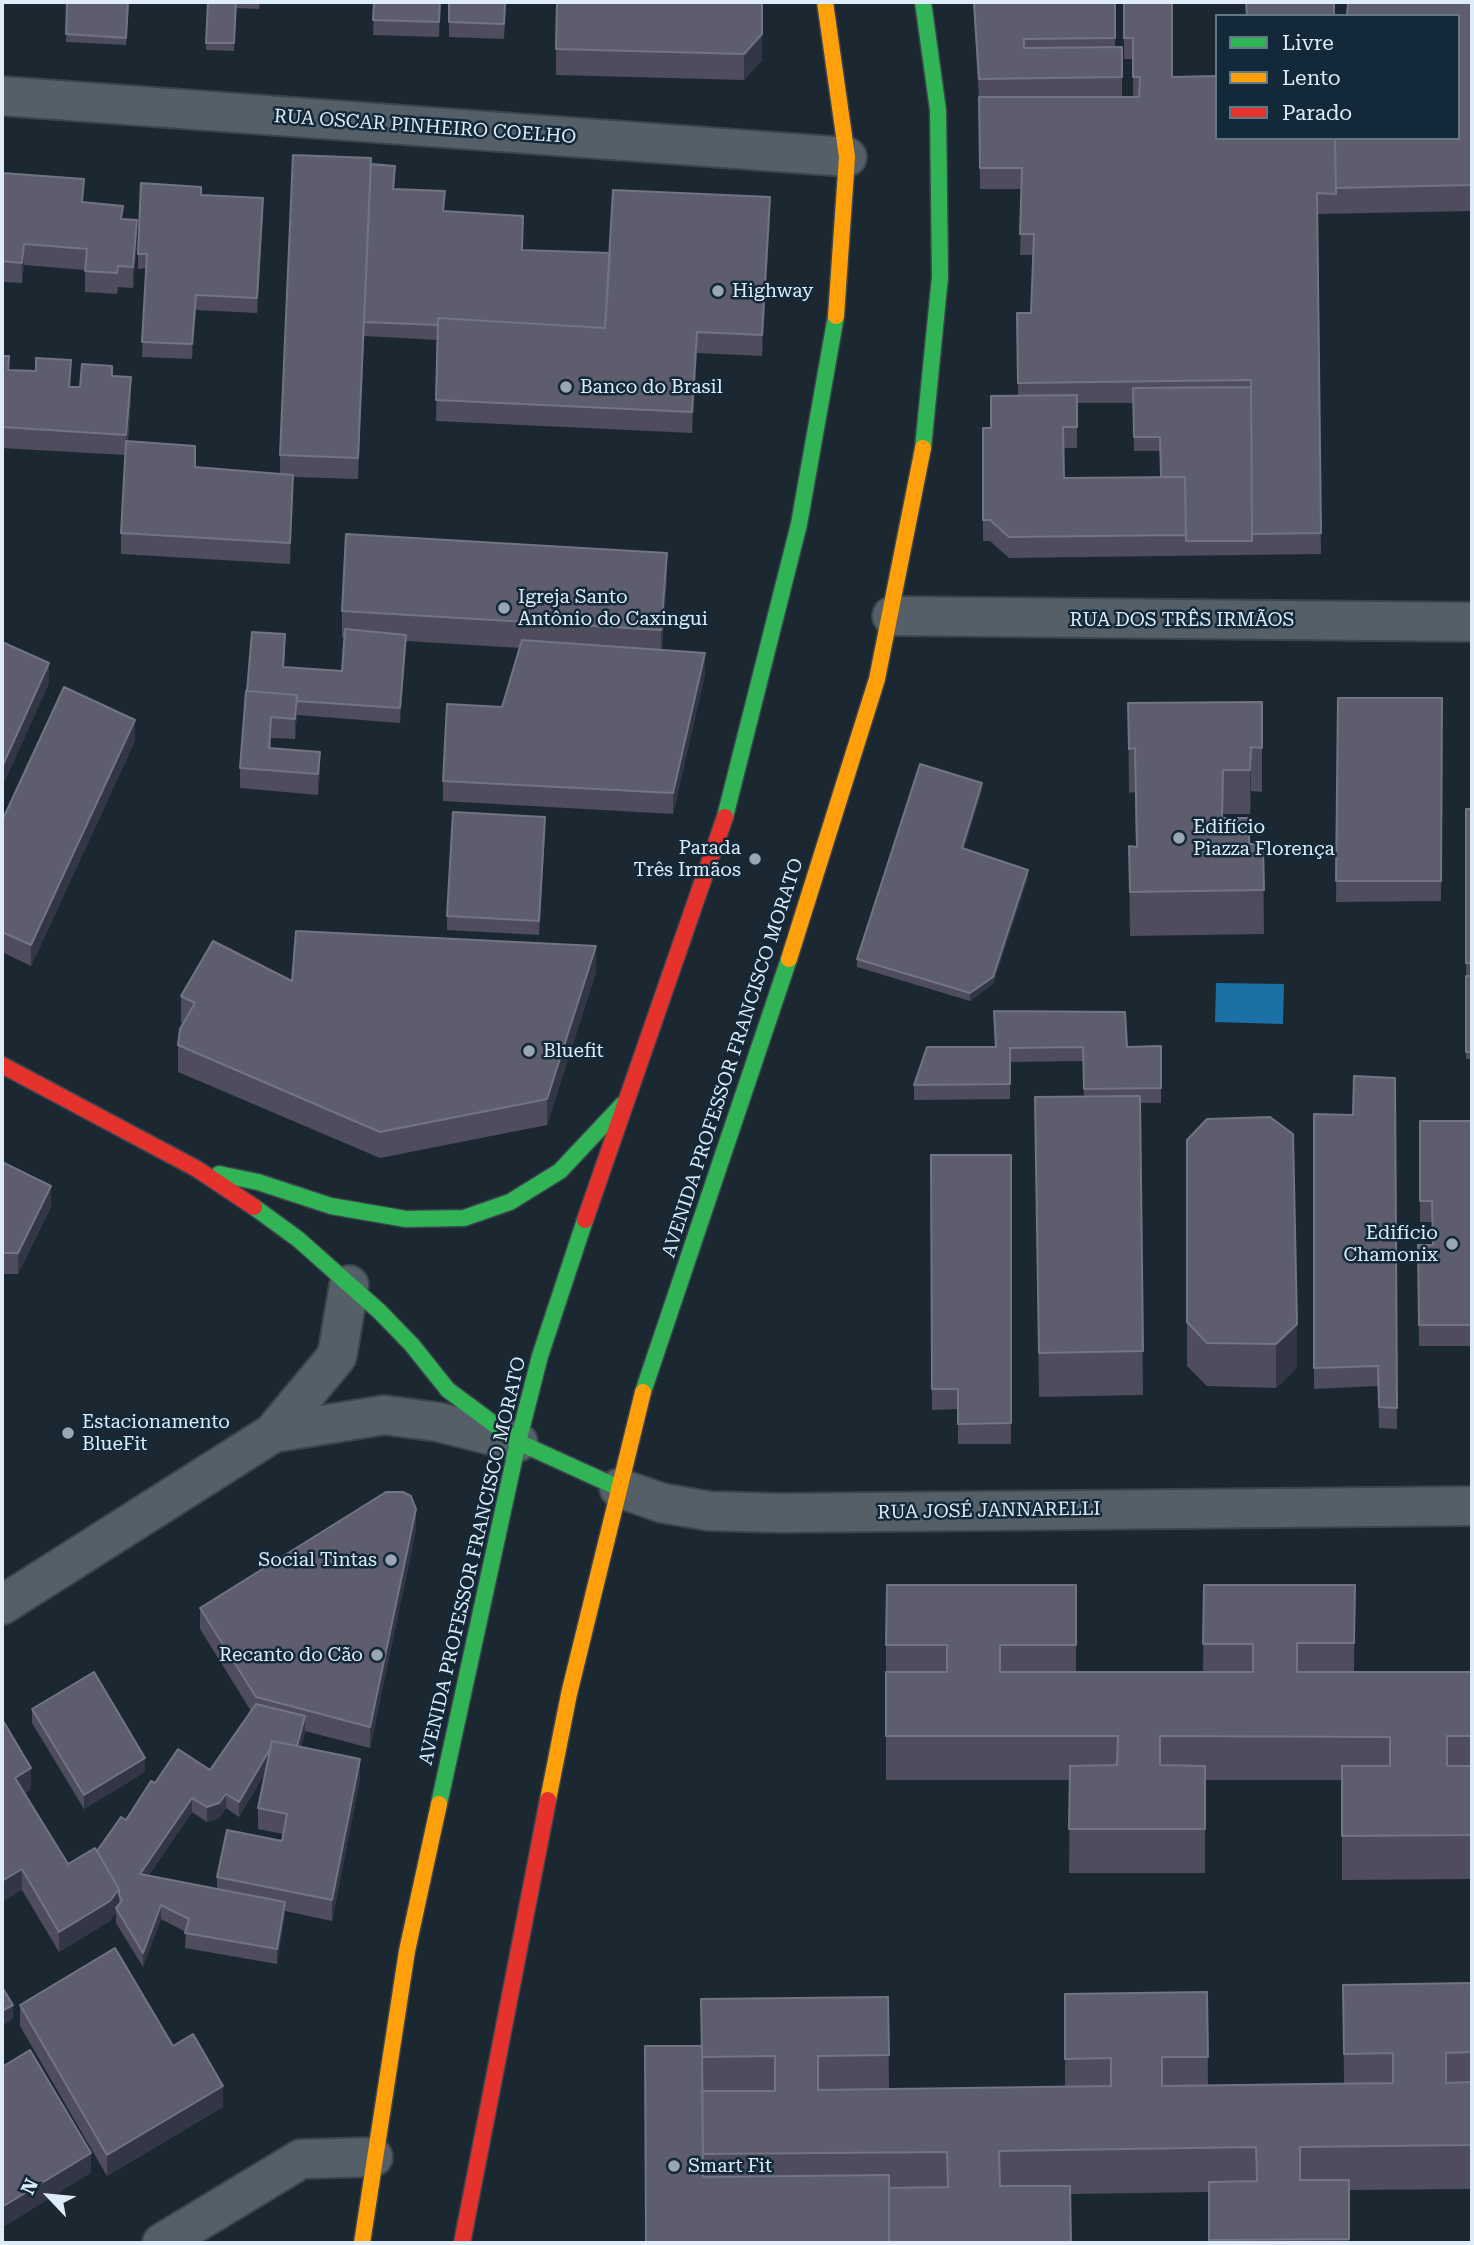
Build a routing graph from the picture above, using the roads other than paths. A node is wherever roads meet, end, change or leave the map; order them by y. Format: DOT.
graph roads {
  1 [pos="825,2"];
  2 [pos="923,2"];
  3 [pos="2,96"];
  4 [pos="847,157"];
  5 [pos="892,617"];
  6 [pos="1472,622"];
  7 [pos="2,1065"];
  8 [pos="622,1104"];
  9 [pos="197,1169"];
  10 [pos="349,1285"];
  11 [pos="273,1433"];
  12 [pos="518,1442"];
  13 [pos="619,1488"];
  14 [pos="1472,1506"];
  15 [pos="2,1605"];
  16 [pos="373,2157"];
  17 [pos="162,2243"];
  18 [pos="362,2243"];
  19 [pos="462,2243"];
  1 -- 4 [label="main road, AVENIDA PROFESSOR FRANCISCO MORATO"];
  2 -- 5 [label="main road, AVENIDA PROFESSOR FRANCISCO MORATO"];
  3 -- 4 [label="street, RUA OSCAR PINHEIRO COELHO"];
  4 -- 8 [label="main road, AVENIDA PROFESSOR FRANCISCO MORATO"];
  5 -- 6 [label="street, RUA DOS TRÊS IRMÃOS"];
  5 -- 13 [label="main road, AVENIDA PROFESSOR FRANCISCO MORATO"];
  7 -- 9 [label="main road"];
  8 -- 9 [label="main road"];
  8 -- 12 [label="main road, AVENIDA PROFESSOR FRANCISCO MORATO"];
  9 -- 10 [label="main road, RUA JOSÉ JANNARELLI"];
  10 -- 11 [label="street"];
  10 -- 12 [label="main road, RUA JOSÉ JANNARELLI"];
  11 -- 12 [label="street"];
  11 -- 15 [label="street"];
  12 -- 13 [label="main road, RUA JOSÉ JANNARELLI"];
  12 -- 16 [label="main road, AVENIDA PROFESSOR FRANCISCO MORATO"];
  13 -- 14 [label="street, RUA JOSÉ JANNARELLI"];
  13 -- 19 [label="main road, AVENIDA PROFESSOR FRANCISCO MORATO"];
  16 -- 17 [label="street"];
  16 -- 18 [label="main road, AVENIDA PROFESSOR FRANCISCO MORATO"];
}
